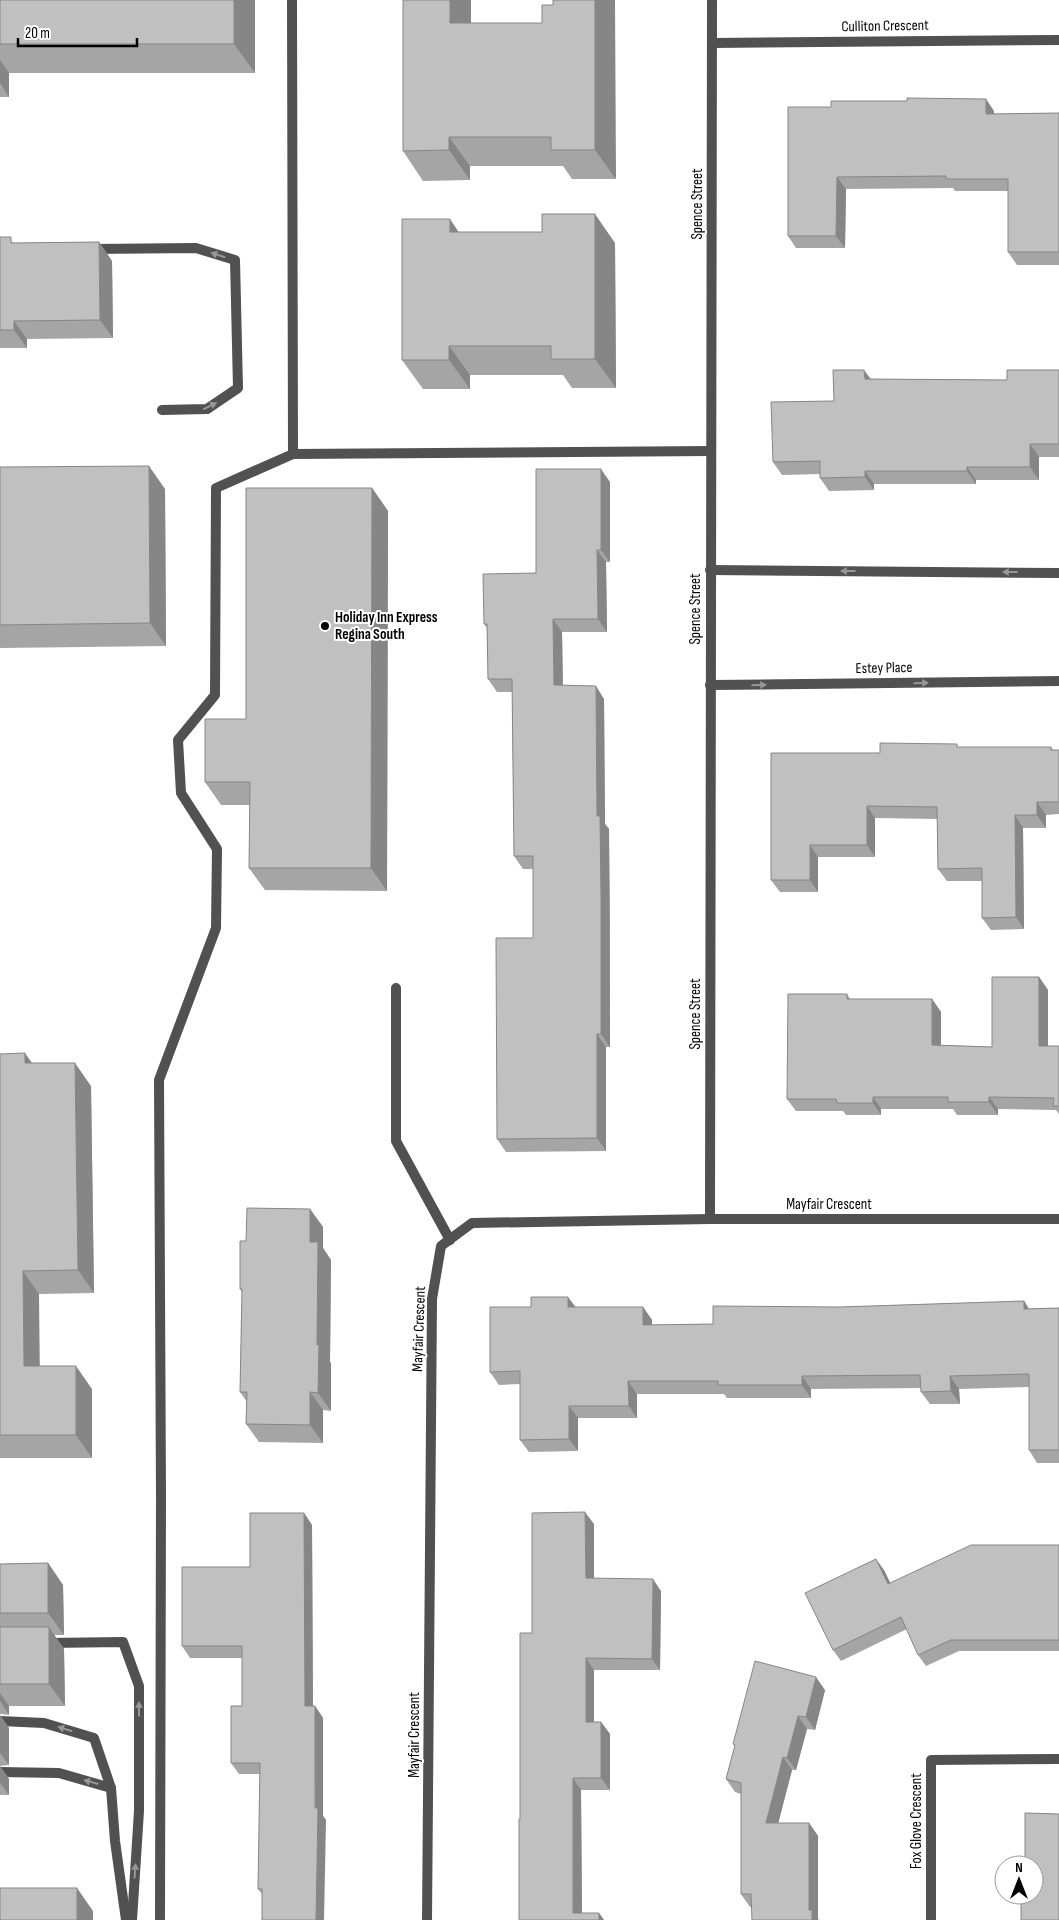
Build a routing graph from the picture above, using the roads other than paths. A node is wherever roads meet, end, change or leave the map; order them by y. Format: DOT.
graph roads {
  1 [pos="292,0"];
  2 [pos="712,0"];
  3 [pos="1059,40"];
  4 [pos="712,43"];
  5 [pos="78,249"];
  6 [pos="162,410"];
  7 [pos="711,451"];
  8 [pos="293,454"];
  9 [pos="710,570"];
  10 [pos="1059,573"];
  11 [pos="1059,681"];
  12 [pos="710,685"];
  13 [pos="396,988"];
  14 [pos="710,1219"];
  15 [pos="1059,1219"];
  16 [pos="450,1240"];
  17 [pos="36,1642"];
  18 [pos="0,1722"];
  19 [pos="1059,1759"];
  20 [pos="0,1772"];
  21 [pos="111,1788"];
  22 [pos="126,1920"];
  23 [pos="132,1920"];
  24 [pos="160,1920"];
  25 [pos="427,1920"];
  26 [pos="931,1920"];
  1 -- 8 [label="street"];
  2 -- 4 [label="street, Spence Street"];
  3 -- 4 [label="street, Culliton Crescent"];
  4 -- 7 [label="street, Spence Street"];
  6 -- 5 [label="street, one-way"];
  7 -- 8 [label="street"];
  7 -- 9 [label="street, Spence Street"];
  8 -- 24 [label="street"];
  10 -- 9 [label="street, one-way"];
  9 -- 12 [label="street, Spence Street"];
  12 -- 11 [label="street, Estey Place, one-way"];
  12 -- 14 [label="street, Spence Street"];
  13 -- 16 [label="street"];
  14 -- 15 [label="street, Mayfair Crescent"];
  14 -- 16 [label="street, Mayfair Crescent"];
  16 -- 25 [label="street, Mayfair Crescent"];
  23 -- 17 [label="street, one-way"];
  21 -- 18 [label="street, one-way"];
  19 -- 26 [label="street, Fox Glove Crescent"];
  21 -- 20 [label="street, one-way"];
  21 -- 22 [label="street"];
}
